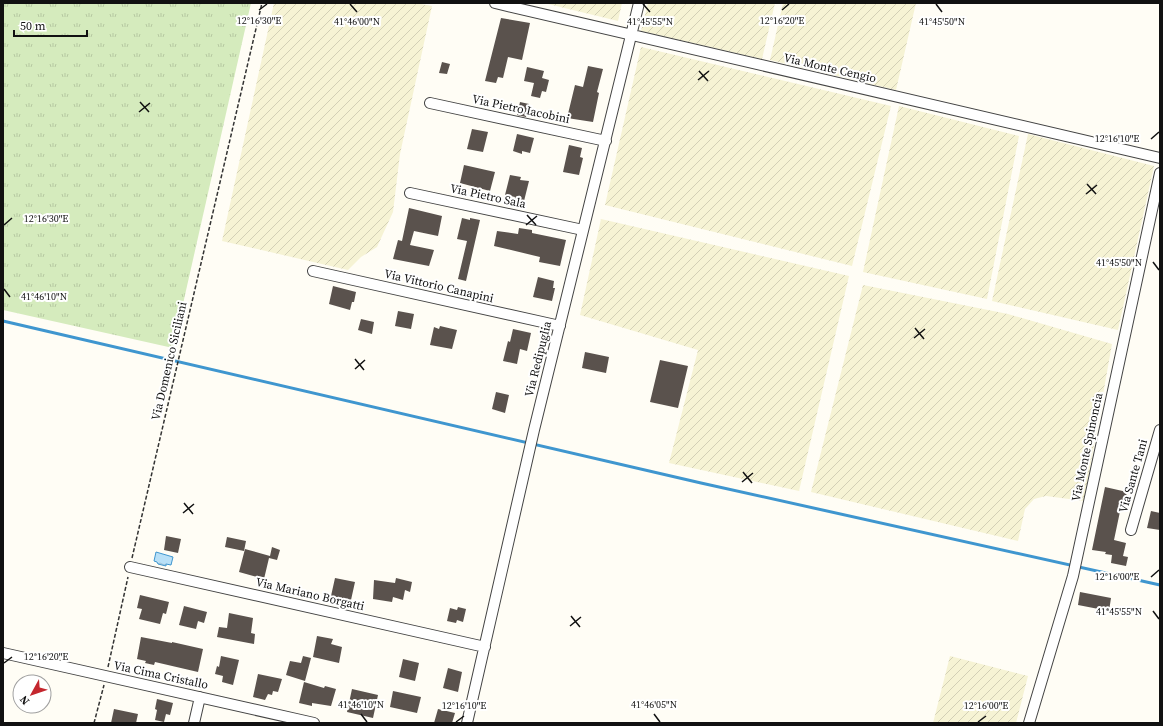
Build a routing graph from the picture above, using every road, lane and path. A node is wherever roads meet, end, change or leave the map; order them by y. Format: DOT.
graph roads {
  1 [pos="262,3"];
  2 [pos="494,3"];
  3 [pos="639,3"];
  4 [pos="632,35"];
  5 [pos="430,103"];
  6 [pos="606,141"];
  7 [pos="1160,158"];
  8 [pos="1160,173"];
  9 [pos="410,193"];
  10 [pos="583,230"];
  11 [pos="313,271"];
  12 [pos="560,326"];
  13 [pos="1160,430"];
  14 [pos="1131,530"];
  15 [pos="130,567"];
  16 [pos="485,647"];
  17 [pos="3,653"];
  18 [pos="106,676"];
  19 [pos="200,697"];
  20 [pos="94,723"];
  21 [pos="194,723"];
  22 [pos="314,723"];
  23 [pos="467,723"];
  24 [pos="1030,723"];
  1 -- 15 [label="path, Via Domenico Siciliani"];
  2 -- 4 [label="street, Via Monte Cengio"];
  3 -- 4 [label="street, Via Redipuglia"];
  4 -- 6 [label="street, Via Redipuglia"];
  4 -- 7 [label="street, Via Monte Cengio"];
  5 -- 6 [label="street, Via Pietro Iacobini"];
  6 -- 10 [label="street, Via Redipuglia"];
  8 -- 24 [label="street, Via Monte Spinoncia"];
  9 -- 10 [label="street, Via Pietro Sala"];
  10 -- 12 [label="street, Via Redipuglia"];
  11 -- 12 [label="street, Via Vittorio Canapini"];
  12 -- 16 [label="street, Via Redipuglia"];
  13 -- 14 [label="street, Via Sante Tani"];
  15 -- 16 [label="street, Via Mariano Borgatti"];
  15 -- 18 [label="path, Via Domenico Siciliani"];
  16 -- 23 [label="street, Via Redipuglia"];
  17 -- 18 [label="street, Via Cima Cristallo"];
  18 -- 19 [label="street, Via Cima Cristallo"];
  18 -- 20 [label="path, Via Domenico Siciliani"];
  19 -- 21 [label="street"];
  19 -- 22 [label="street, Via Cima Cristallo"];
}
